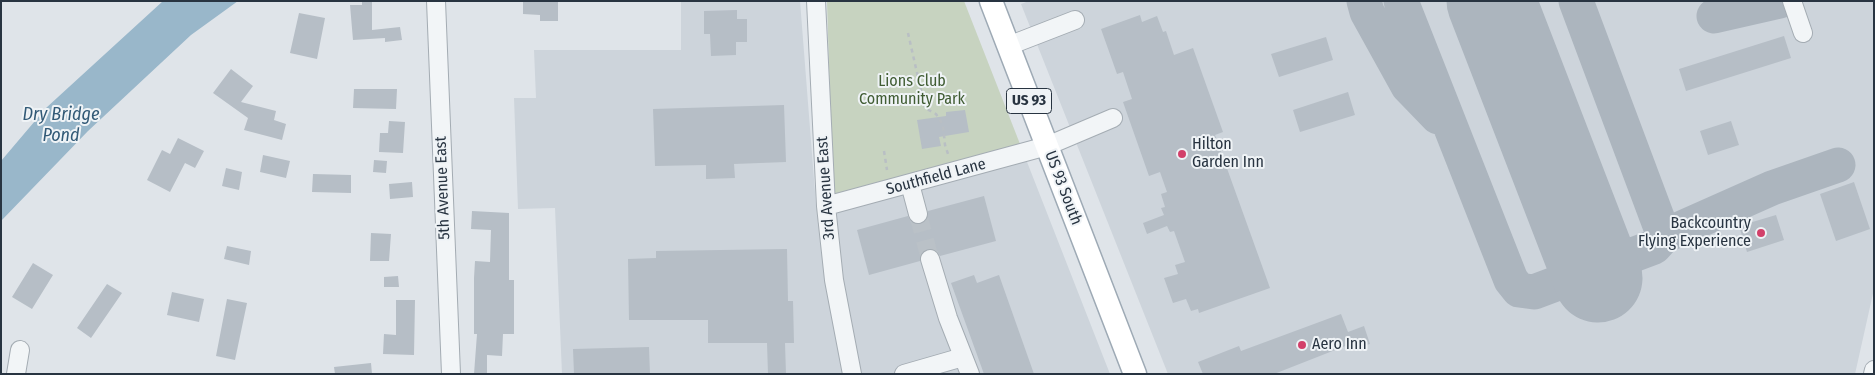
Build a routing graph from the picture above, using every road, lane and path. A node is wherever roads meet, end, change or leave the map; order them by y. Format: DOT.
graph roads {
  1 [pos="436,1"];
  2 [pos="816,1"];
  3 [pos="991,1"];
  4 [pos="1792,1"];
  5 [pos="1075,20"];
  6 [pos="908,33"];
  7 [pos="1803,33"];
  8 [pos="1008,46"];
  9 [pos="1113,118"];
  10 [pos="1047,146"];
  11 [pos="884,152"];
  12 [pos="949,157"];
  13 [pos="887,170"];
  14 [pos="910,184"];
  15 [pos="826,206"];
  16 [pos="918,214"];
  17 [pos="930,259"];
  18 [pos="20,350"];
  19 [pos="963,357"];
  20 [pos="16,374"];
  21 [pos="450,374"];
  22 [pos="852,374"];
  23 [pos="904,374"];
  24 [pos="970,374"];
  25 [pos="1135,374"];
  1 -- 21 [label="street, 5th Avenue East"];
  2 -- 15 [label="street, 3rd Avenue East"];
  3 -- 8 [label="main road, US 93 South / US 93"];
  4 -- 7 [label="street"];
  5 -- 8 [label="street"];
  6 -- 12 [label="path"];
  8 -- 10 [label="main road, US 93 South / US 93"];
  9 -- 10 [label="street, Southfield Lane"];
  10 -- 14 [label="street, Southfield Lane"];
  10 -- 25 [label="main road, US 93 South / US 93"];
  11 -- 13 [label="path"];
  14 -- 15 [label="street, Southfield Lane"];
  14 -- 16 [label="street"];
  15 -- 22 [label="street, 3rd Avenue East"];
  17 -- 19 [label="street"];
  18 -- 20 [label="street"];
  19 -- 23 [label="street"];
  19 -- 24 [label="street"];
}
